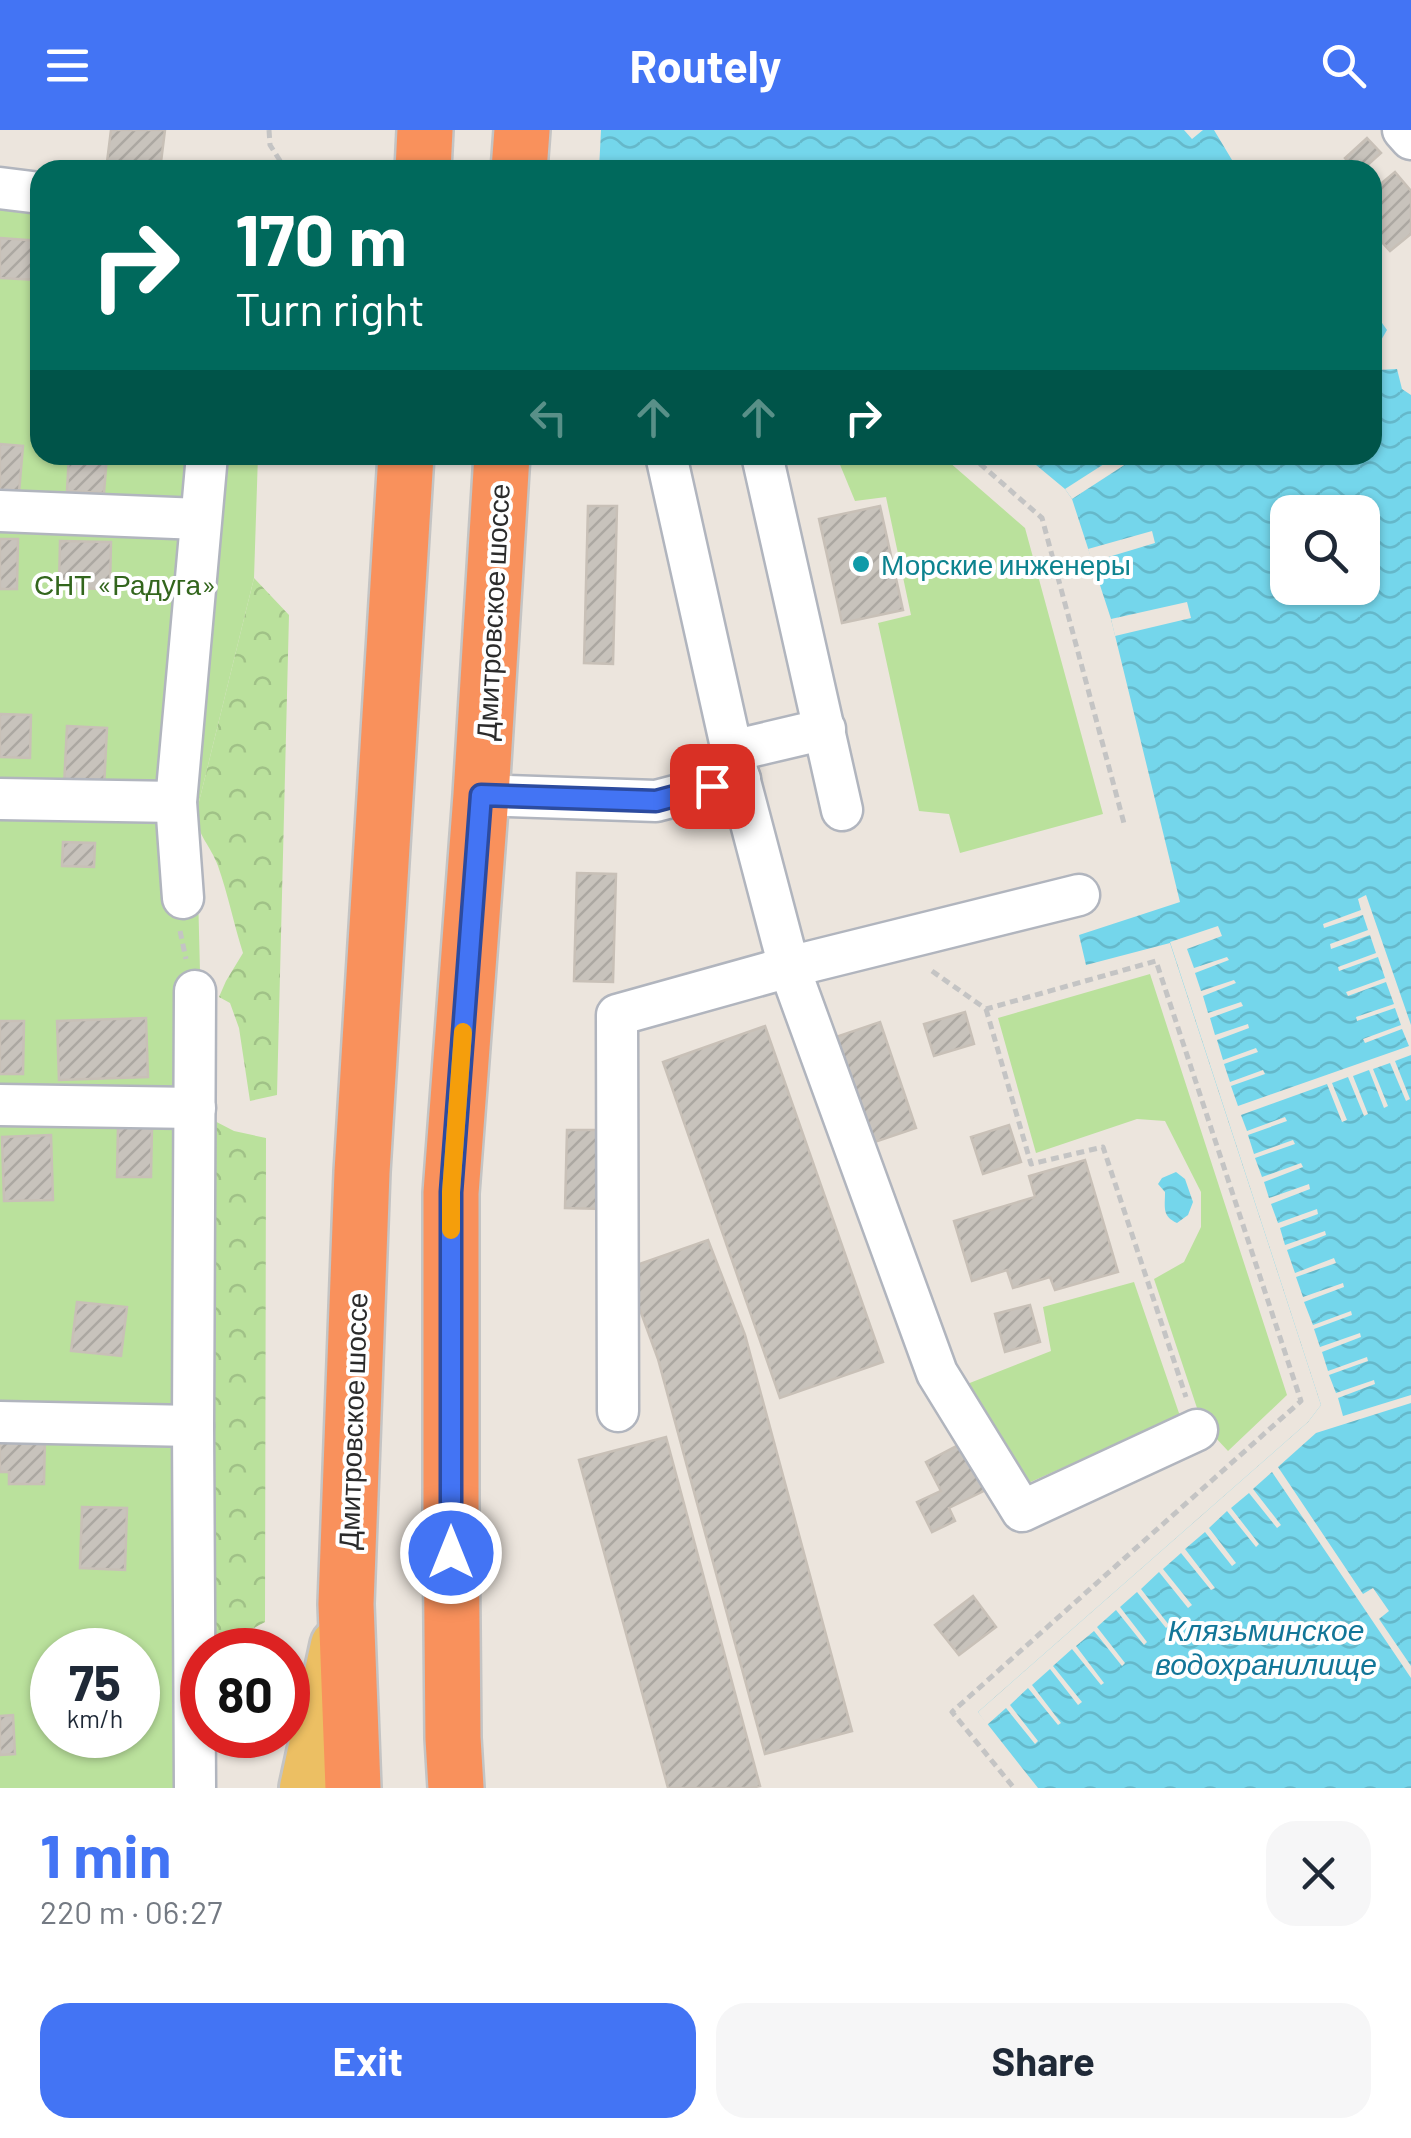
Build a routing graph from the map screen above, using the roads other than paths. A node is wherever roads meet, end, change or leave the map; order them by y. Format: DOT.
graph roads {
  1 [pos="425,130"];
  2 [pos="522,130"];
  3 [pos="1404,130"];
  4 [pos="1411,139"];
  5 [pos="424,160"];
  6 [pos="520,160"];
  7 [pos="0,188"];
  8 [pos="30,192"];
  9 [pos="205,465"];
  10 [pos="405,465"];
  11 [pos="501,465"];
  12 [pos="668,465"];
  13 [pos="764,465"];
  14 [pos="0,511"];
  15 [pos="200,519"];
  16 [pos="825,730"];
  17 [pos="736,765"];
  18 [pos="481,795"];
  19 [pos="0,799"];
  20 [pos="176,802"];
  21 [pos="842,810"];
  22 [pos="1079,895"];
  23 [pos="183,898"];
  24 [pos="789,967"];
  25 [pos="196,991"];
  26 [pos="0,1105"];
  27 [pos="194,1108"];
  28 [pos="618,1411"];
  29 [pos="0,1422"];
  30 [pos="194,1426"];
  31 [pos="1197,1430"];
  32 [pos="346,1604"];
  33 [pos="195,1788"];
  34 [pos="306,1788"];
  35 [pos="353,1788"];
  36 [pos="456,1788"];
  1 -- 5 [label="highway"];
  2 -- 6 [label="highway"];
  3 -- 4 [label="street"];
  7 -- 8 [label="street"];
  9 -- 15 [label="street"];
  10 -- 32 [label="highway, Дмитровское шоссе"];
  11 -- 18 [label="highway, Дмитровское шоссе"];
  12 -- 17 [label="street"];
  13 -- 16 [label="street"];
  14 -- 15 [label="street"];
  15 -- 20 [label="street"];
  16 -- 17 [label="street"];
  16 -- 21 [label="street"];
  17 -- 18 [label="street"];
  17 -- 24 [label="street"];
  18 -- 36 [label="highway, Дмитровское шоссе"];
  19 -- 20 [label="street"];
  20 -- 23 [label="street"];
  22 -- 24 [label="street"];
  24 -- 28 [label="street"];
  24 -- 31 [label="street"];
  25 -- 27 [label="street"];
  26 -- 27 [label="street"];
  27 -- 30 [label="street"];
  29 -- 30 [label="street"];
  30 -- 33 [label="street"];
  32 -- 34 [label="main road"];
  32 -- 35 [label="highway, Дмитровское шоссе"];
}
